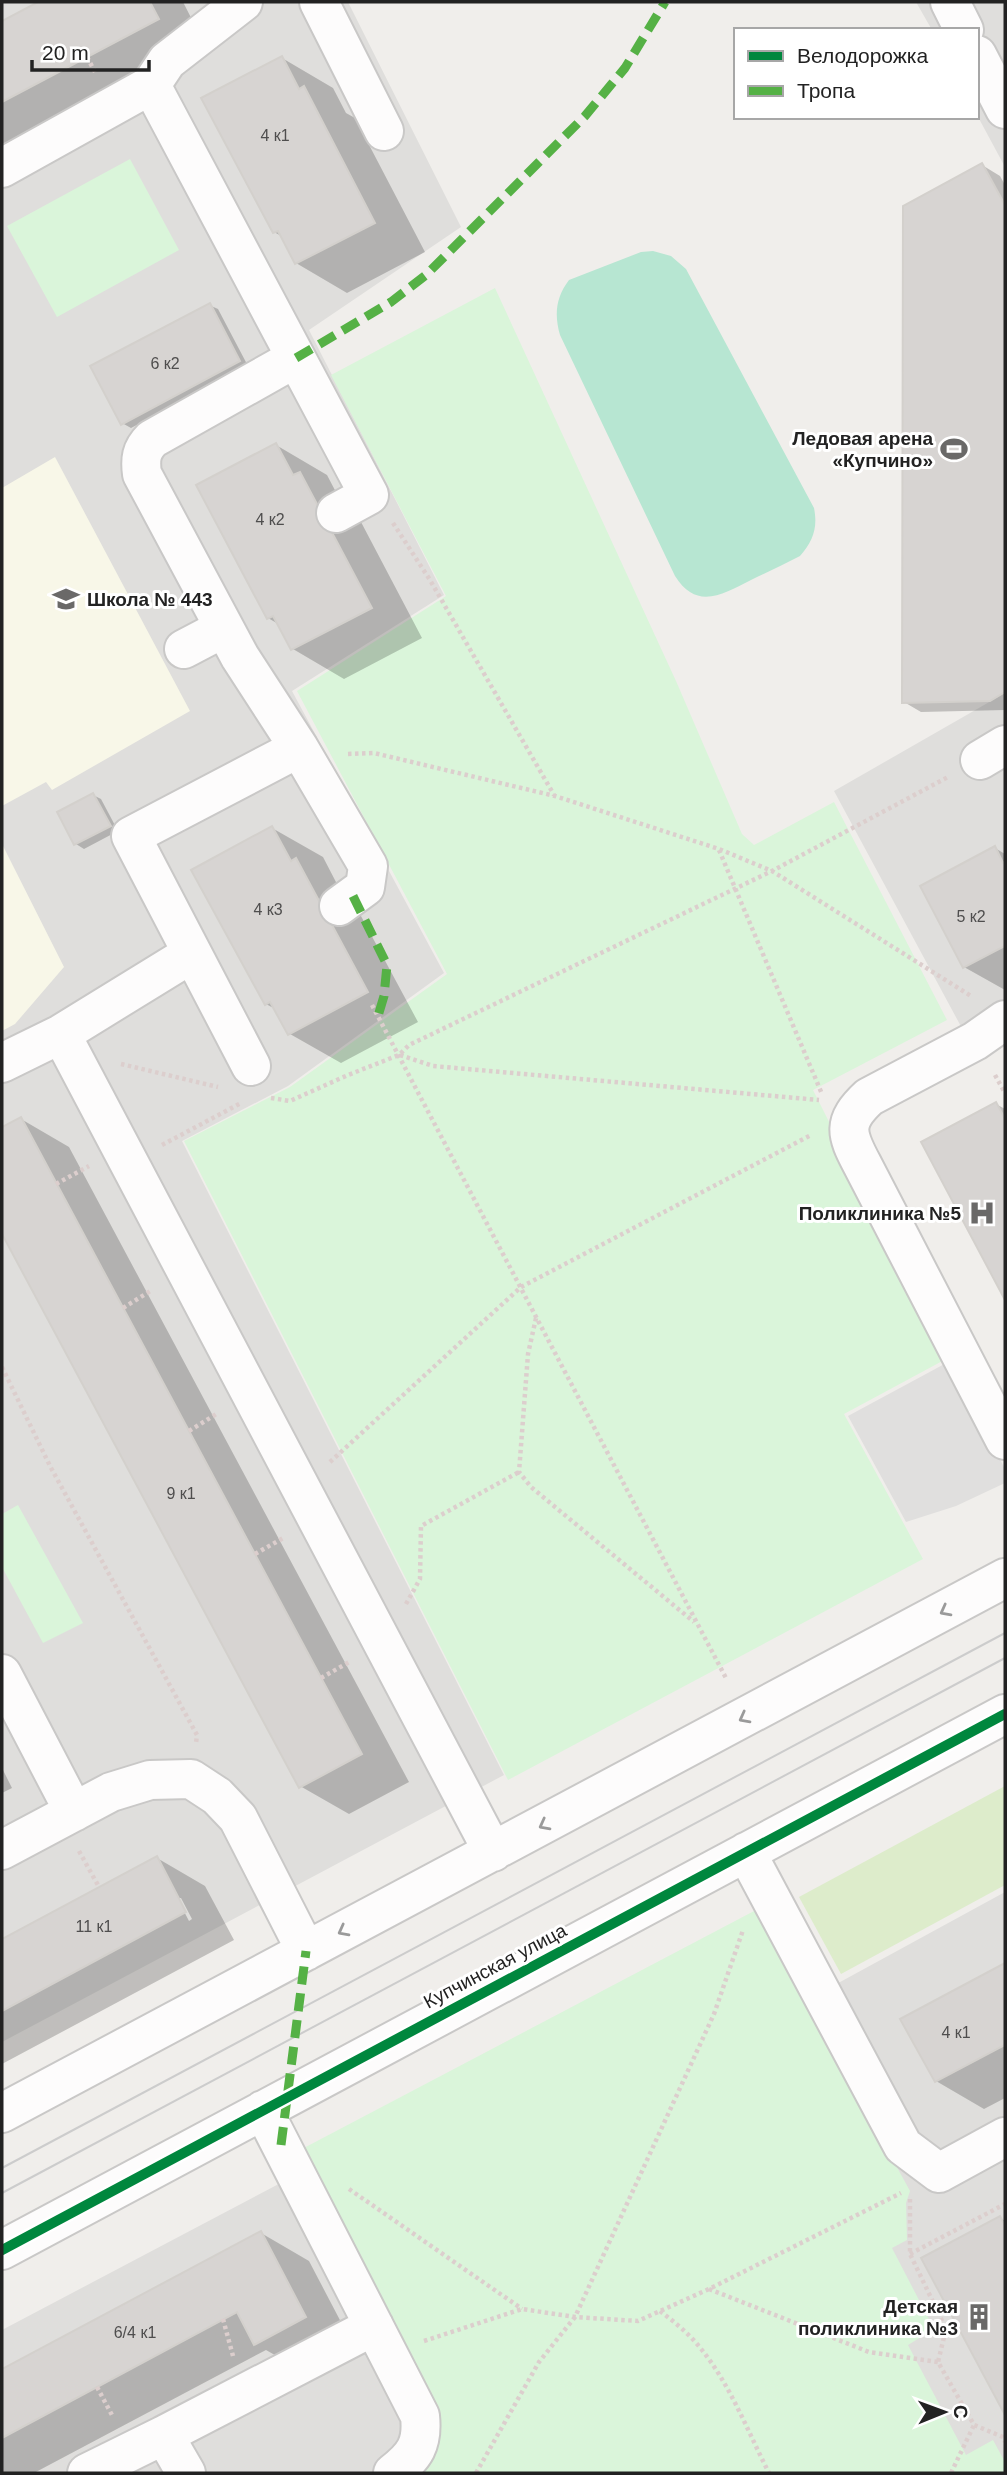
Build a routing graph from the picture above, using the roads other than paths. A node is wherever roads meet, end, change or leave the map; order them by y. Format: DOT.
graph roads {
  1 [pos="243,2"];
  2 [pos="319,2"];
  3 [pos="950,2"];
  4 [pos="963,28"];
  5 [pos="979,59"];
  6 [pos="151,85"];
  7 [pos="1005,109"];
  8 [pos="384,131"];
  9 [pos="2,168"];
  10 [pos="296,358"];
  11 [pos="352,504"];
  12 [pos="224,628"];
  13 [pos="184,649"];
  14 [pos="299,748"];
  15 [pos="339,906"];
  16 [pos="191,954"];
  17 [pos="994,1011"];
  18 [pos="61,1034"];
  19 [pos="2,1063"];
  20 [pos="248,1084"];
  21 [pos="1005,1440"];
  22 [pos="1005,1578"];
  23 [pos="2,1674"];
  24 [pos="1005,1713"];
  25 [pos="74,1812"];
  26 [pos="2,1850"];
  27 [pos="494,1852"];
  28 [pos="746,1852"];
  29 [pos="306,1951"];
  30 [pos="263,2110"];
  31 [pos="2,2113"];
  32 [pos="1001,2150"];
  33 [pos="2,2250"];
  34 [pos="374,2326"];
  35 [pos="164,2435"];
  36 [pos="87,2473"];
  37 [pos="186,2473"];
  38 [pos="393,2473"];
  1 -- 6 [label="street"];
  2 -- 8 [label="street"];
  3 -- 4 [label="street"];
  5 -- 7 [label="street"];
  6 -- 9 [label="street"];
  6 -- 10 [label="street"];
  10 -- 11 [label="street"];
  10 -- 12 [label="street"];
  12 -- 13 [label="street"];
  12 -- 14 [label="street"];
  14 -- 15 [label="street"];
  14 -- 16 [label="street"];
  16 -- 18 [label="street"];
  16 -- 20 [label="street"];
  17 -- 21 [label="street"];
  18 -- 19 [label="street"];
  18 -- 27 [label="street"];
  22 -- 27 [label="street, one-way"];
  23 -- 25 [label="street"];
  24 -- 28 [label="street, Купчинская улица"];
  25 -- 26 [label="street"];
  25 -- 29 [label="street"];
  27 -- 29 [label="street, one-way"];
  28 -- 30 [label="street, Купчинская улица"];
  28 -- 32 [label="street"];
  29 -- 31 [label="street"];
  30 -- 33 [label="street, Купчинская улица"];
  30 -- 34 [label="street"];
  34 -- 35 [label="street"];
  34 -- 38 [label="street"];
  35 -- 36 [label="street"];
  35 -- 37 [label="street"];
}
